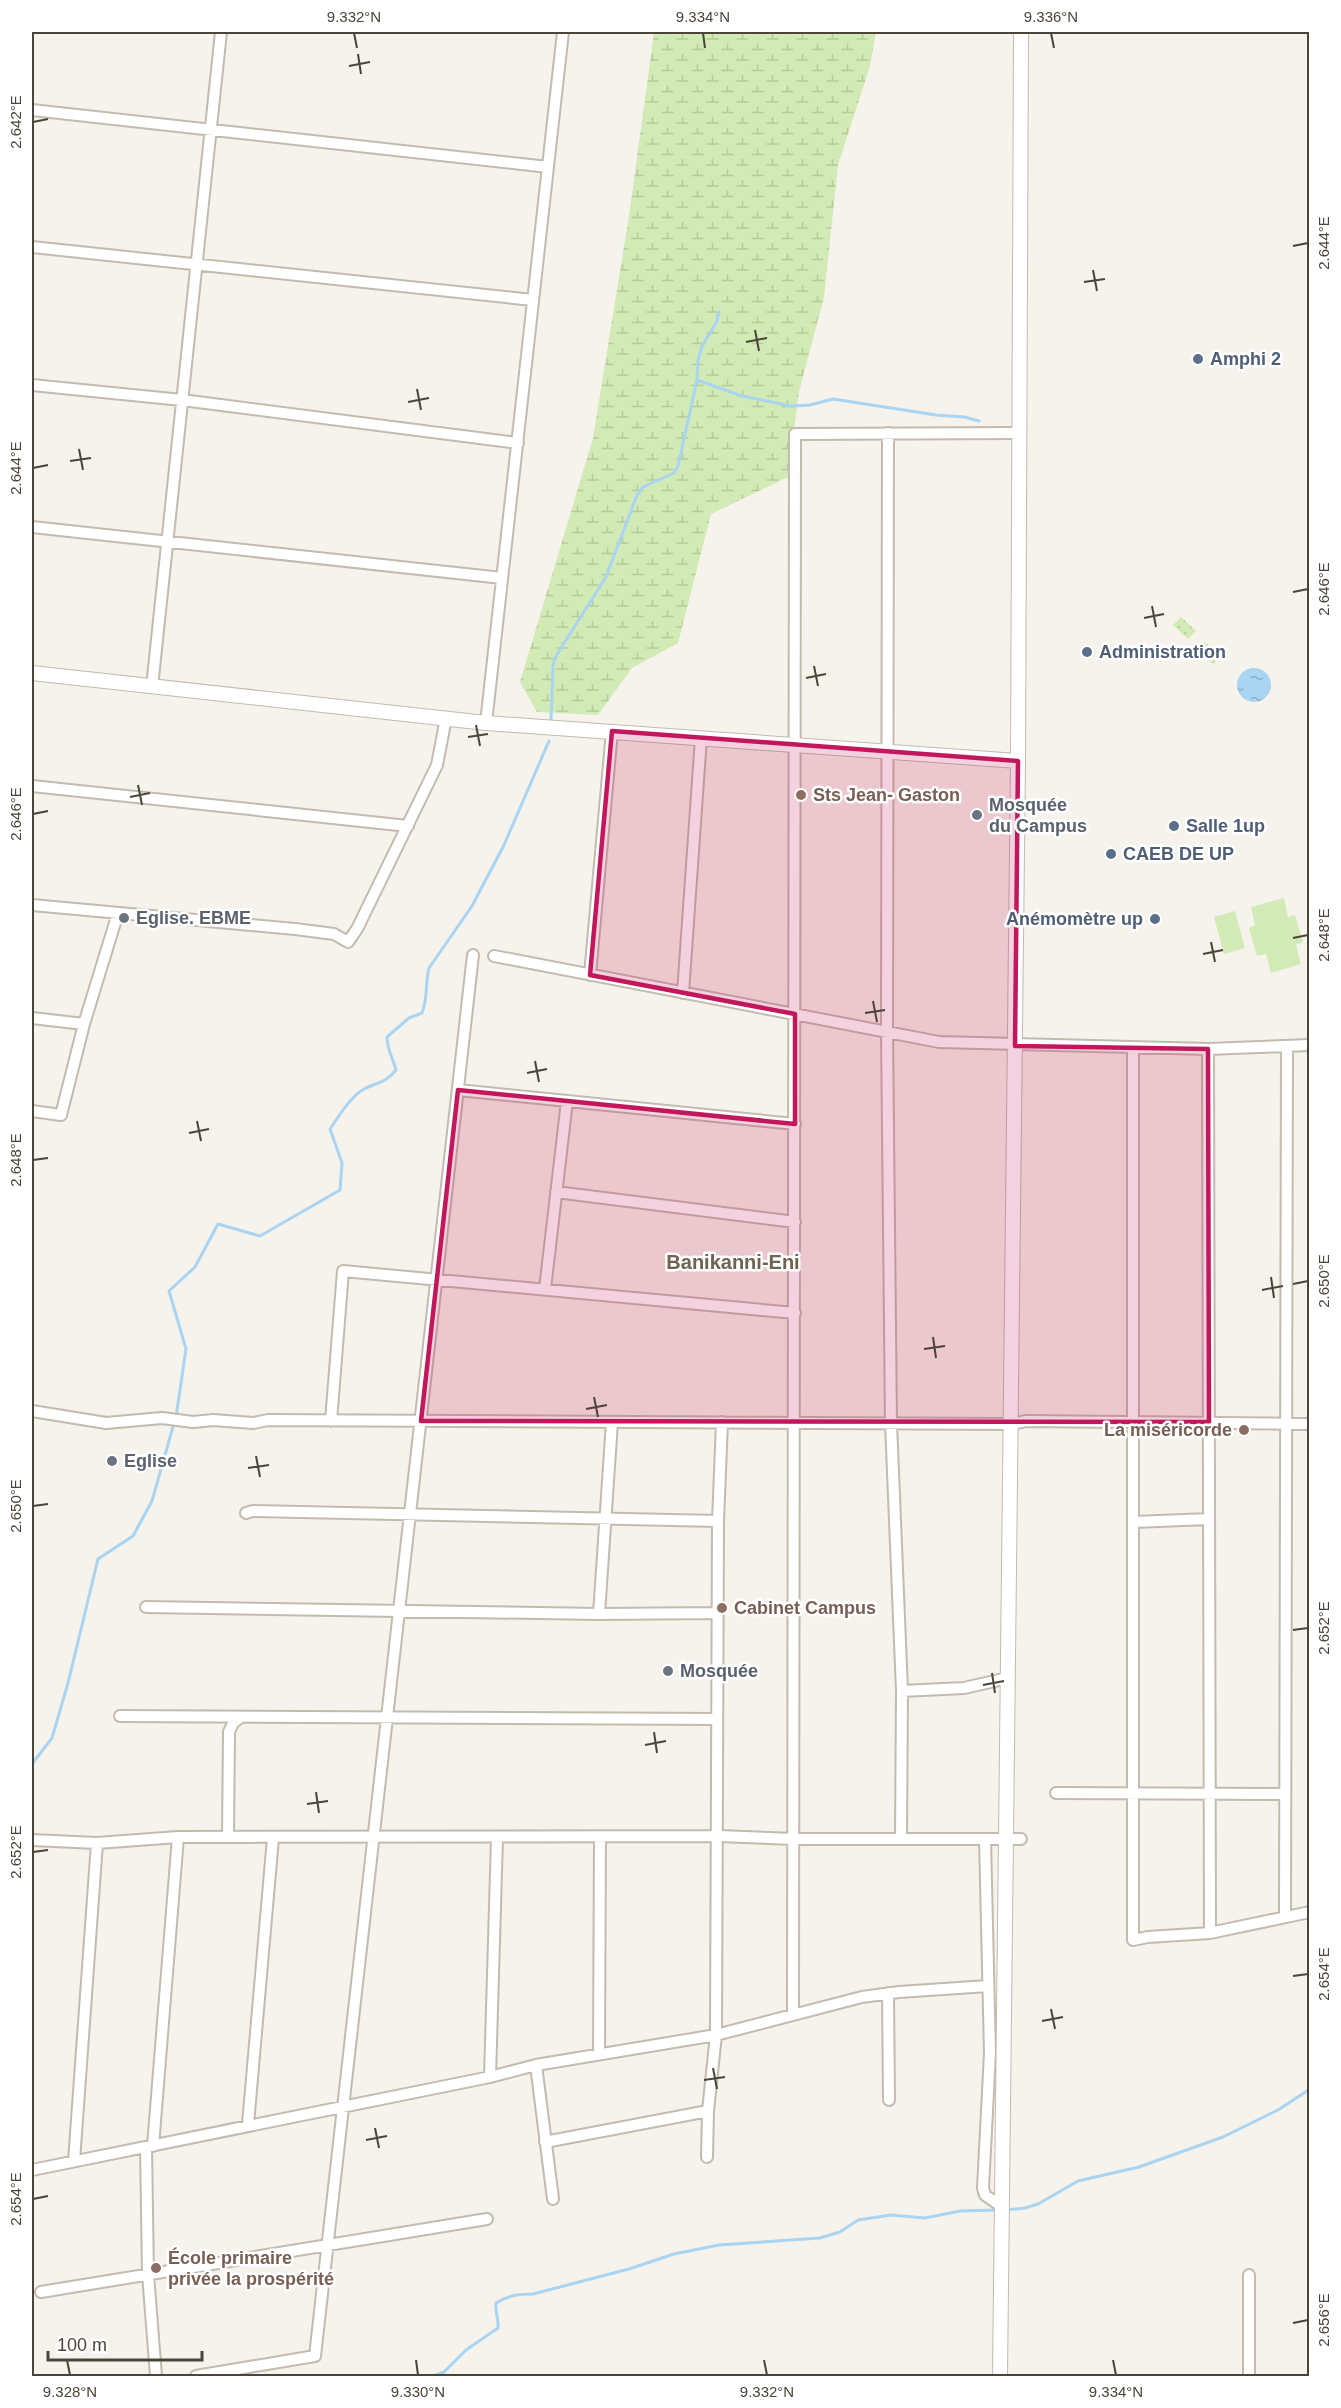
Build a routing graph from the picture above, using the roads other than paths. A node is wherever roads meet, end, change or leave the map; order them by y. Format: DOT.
graph roads {
  1 [pos="221,32"];
  2 [pos="563,32"];
  3 [pos="1021,32"];
  4 [pos="32,110"];
  5 [pos="211,130"];
  6 [pos="548,167"];
  7 [pos="32,247"];
  8 [pos="196,265"];
  9 [pos="533,300"];
  10 [pos="32,385"];
  11 [pos="182,400"];
  12 [pos="888,433"];
  13 [pos="1019,433"];
  14 [pos="518,443"];
  15 [pos="32,527"];
  16 [pos="167,541"];
  17 [pos="502,578"];
  18 [pos="32,674"];
  19 [pos="152,687"];
  20 [pos="447,718"];
  21 [pos="486,723"];
  22 [pos="612,731"];
  23 [pos="701,738"];
  24 [pos="795,745"];
  25 [pos="887,751"];
  26 [pos="1018,761"];
  27 [pos="32,786"];
  28 [pos="408,826"];
  29 [pos="32,905"];
  30 [pos="118,913"];
  31 [pos="474,955"];
  32 [pos="494,956"];
  33 [pos="590,975"];
  34 [pos="683,993"];
  35 [pos="795,1014"];
  36 [pos="32,1018"];
  37 [pos="84,1024"];
  38 [pos="887,1032"];
  39 [pos="1310,1045"];
  40 [pos="1015,1046"];
  41 [pos="1287,1046"];
  42 [pos="1133,1047"];
  43 [pos="1208,1049"];
  44 [pos="458,1090"];
  45 [pos="567,1101"];
  46 [pos="32,1111"];
  47 [pos="795,1124"];
  48 [pos="556,1192"];
  49 [pos="795,1222"];
  50 [pos="437,1279"];
  51 [pos="545,1289"];
  52 [pos="795,1313"];
  53 [pos="32,1412"];
  54 [pos="331,1420"];
  55 [pos="421,1421"];
  56 [pos="612,1422"];
  57 [pos="722,1422"];
  58 [pos="1133,1422"];
  59 [pos="1209,1422"];
  60 [pos="794,1423"];
  61 [pos="1286,1423"];
  62 [pos="891,1424"];
  63 [pos="1012,1424"];
  64 [pos="1310,1424"];
  65 [pos="246,1513"];
  66 [pos="410,1514"];
  67 [pos="606,1517"];
  68 [pos="1209,1519"];
  69 [pos="718,1521"];
  70 [pos="1133,1522"];
  71 [pos="146,1607"];
  72 [pos="399,1611"];
  73 [pos="718,1613"];
  74 [pos="599,1614"];
  75 [pos="1008,1678"];
  76 [pos="903,1691"];
  77 [pos="120,1716"];
  78 [pos="241,1717"];
  79 [pos="387,1718"];
  80 [pos="717,1719"];
  81 [pos="1056,1793"];
  82 [pos="1133,1794"];
  83 [pos="1209,1794"];
  84 [pos="1285,1794"];
  85 [pos="719,1836"];
  86 [pos="178,1837"];
  87 [pos="228,1837"];
  88 [pos="600,1837"];
  89 [pos="273,1838"];
  90 [pos="374,1838"];
  91 [pos="497,1838"];
  92 [pos="794,1839"];
  93 [pos="901,1839"];
  94 [pos="985,1839"];
  95 [pos="1006,1839"];
  96 [pos="1021,1839"];
  97 [pos="32,1840"];
  98 [pos="97,1843"];
  99 [pos="1310,1912"];
  100 [pos="1285,1917"];
  101 [pos="1210,1933"];
  102 [pos="988,1986"];
  103 [pos="888,1993"];
  104 [pos="793,2015"];
  105 [pos="716,2035"];
  106 [pos="599,2053"];
  107 [pos="536,2065"];
  108 [pos="490,2077"];
  109 [pos="889,2100"];
  110 [pos="343,2106"];
  111 [pos="708,2111"];
  112 [pos="248,2124"];
  113 [pos="545,2142"];
  114 [pos="149,2146"];
  115 [pos="707,2157"];
  116 [pos="74,2161"];
  117 [pos="32,2170"];
  118 [pos="553,2199"];
  119 [pos="1001,2206"];
  120 [pos="487,2218"];
  121 [pos="328,2244"];
  122 [pos="148,2274"];
  123 [pos="1249,2275"];
  124 [pos="41,2292"];
  125 [pos="156,2376"];
  126 [pos="195,2376"];
  127 [pos="1000,2376"];
  128 [pos="1250,2376"];
  1 -- 5 [label="street"];
  2 -- 6 [label="street"];
  3 -- 13 [label="street"];
  4 -- 5 [label="street"];
  5 -- 6 [label="street"];
  5 -- 8 [label="street"];
  6 -- 9 [label="street"];
  7 -- 8 [label="street"];
  8 -- 9 [label="street"];
  8 -- 11 [label="street"];
  9 -- 14 [label="street"];
  10 -- 11 [label="street"];
  11 -- 14 [label="street"];
  11 -- 16 [label="street"];
  12 -- 13 [label="street"];
  12 -- 24 [label="street"];
  12 -- 25 [label="street"];
  13 -- 26 [label="street"];
  14 -- 17 [label="street"];
  15 -- 16 [label="street"];
  16 -- 17 [label="street"];
  16 -- 19 [label="street"];
  17 -- 21 [label="street"];
  18 -- 19 [label="street"];
  19 -- 20 [label="street"];
  20 -- 21 [label="street"];
  20 -- 28 [label="street"];
  21 -- 22 [label="street"];
  22 -- 23 [label="street"];
  22 -- 33 [label="street"];
  23 -- 24 [label="street"];
  23 -- 34 [label="street"];
  24 -- 25 [label="street"];
  24 -- 35 [label="street"];
  25 -- 26 [label="street"];
  25 -- 38 [label="street"];
  26 -- 40 [label="street"];
  27 -- 28 [label="street"];
  28 -- 30 [label="street"];
  29 -- 30 [label="street"];
  30 -- 37 [label="street"];
  31 -- 44 [label="street"];
  32 -- 33 [label="street"];
  33 -- 34 [label="street"];
  34 -- 35 [label="street"];
  35 -- 38 [label="street"];
  35 -- 47 [label="street"];
  36 -- 37 [label="street"];
  37 -- 46 [label="street"];
  38 -- 40 [label="street"];
  38 -- 62 [label="street"];
  39 -- 41 [label="street"];
  40 -- 42 [label="street"];
  40 -- 63 [label="street"];
  41 -- 43 [label="street"];
  41 -- 61 [label="street"];
  42 -- 43 [label="street"];
  42 -- 58 [label="street"];
  43 -- 59 [label="street"];
  44 -- 45 [label="street"];
  44 -- 50 [label="street"];
  45 -- 47 [label="street"];
  45 -- 48 [label="street"];
  47 -- 49 [label="street"];
  48 -- 49 [label="street"];
  48 -- 51 [label="street"];
  49 -- 52 [label="street"];
  50 -- 51 [label="street"];
  50 -- 54 [label="street"];
  50 -- 55 [label="street"];
  51 -- 52 [label="street"];
  52 -- 60 [label="street"];
  53 -- 54 [label="street"];
  54 -- 55 [label="street"];
  55 -- 56 [label="street"];
  55 -- 66 [label="street"];
  56 -- 57 [label="street"];
  56 -- 67 [label="street"];
  57 -- 60 [label="street"];
  57 -- 69 [label="street"];
  58 -- 59 [label="street"];
  58 -- 63 [label="street"];
  58 -- 70 [label="street"];
  59 -- 61 [label="street"];
  59 -- 68 [label="street"];
  60 -- 62 [label="street"];
  60 -- 92 [label="street"];
  61 -- 64 [label="street"];
  61 -- 84 [label="street"];
  62 -- 63 [label="street"];
  62 -- 76 [label="street"];
  63 -- 75 [label="street"];
  65 -- 66 [label="street"];
  66 -- 67 [label="street"];
  66 -- 72 [label="street"];
  67 -- 69 [label="street"];
  67 -- 74 [label="street"];
  68 -- 70 [label="street"];
  68 -- 83 [label="street"];
  69 -- 73 [label="street"];
  70 -- 82 [label="street"];
  71 -- 72 [label="street"];
  72 -- 74 [label="street"];
  72 -- 79 [label="street"];
  73 -- 74 [label="street"];
  73 -- 80 [label="street"];
  75 -- 76 [label="street"];
  75 -- 95 [label="street"];
  76 -- 93 [label="street"];
  77 -- 78 [label="street"];
  78 -- 79 [label="street"];
  78 -- 87 [label="street"];
  79 -- 80 [label="street"];
  79 -- 90 [label="street"];
  80 -- 85 [label="street"];
  81 -- 82 [label="street"];
  82 -- 83 [label="street"];
  82 -- 101 [label="street"];
  83 -- 84 [label="street"];
  83 -- 101 [label="street"];
  84 -- 100 [label="street"];
  85 -- 88 [label="street"];
  85 -- 92 [label="street"];
  85 -- 105 [label="street"];
  86 -- 87 [label="street"];
  86 -- 98 [label="street"];
  86 -- 114 [label="street"];
  87 -- 89 [label="street"];
  88 -- 91 [label="street"];
  88 -- 106 [label="street"];
  89 -- 90 [label="street"];
  89 -- 112 [label="street"];
  90 -- 91 [label="street"];
  90 -- 110 [label="street"];
  91 -- 108 [label="street"];
  92 -- 93 [label="street"];
  92 -- 104 [label="street"];
  93 -- 94 [label="street"];
  94 -- 95 [label="street"];
  94 -- 102 [label="street"];
  95 -- 96 [label="street"];
  95 -- 119 [label="street"];
  97 -- 98 [label="street"];
  98 -- 116 [label="street"];
  99 -- 100 [label="street"];
  100 -- 101 [label="street"];
  102 -- 103 [label="street"];
  102 -- 119 [label="street"];
  103 -- 104 [label="street"];
  103 -- 109 [label="street"];
  104 -- 105 [label="street"];
  105 -- 106 [label="street"];
  105 -- 111 [label="street"];
  106 -- 107 [label="street"];
  107 -- 108 [label="street"];
  107 -- 113 [label="street"];
  108 -- 110 [label="street"];
  110 -- 112 [label="street"];
  110 -- 121 [label="street"];
  111 -- 113 [label="street"];
  111 -- 115 [label="street"];
  112 -- 114 [label="street"];
  113 -- 118 [label="street"];
  114 -- 116 [label="street"];
  114 -- 122 [label="street"];
  116 -- 117 [label="street"];
  119 -- 127 [label="street"];
  120 -- 121 [label="street"];
  121 -- 122 [label="street"];
  121 -- 126 [label="street"];
  122 -- 124 [label="street"];
  122 -- 125 [label="street"];
  123 -- 128 [label="street"];
}
